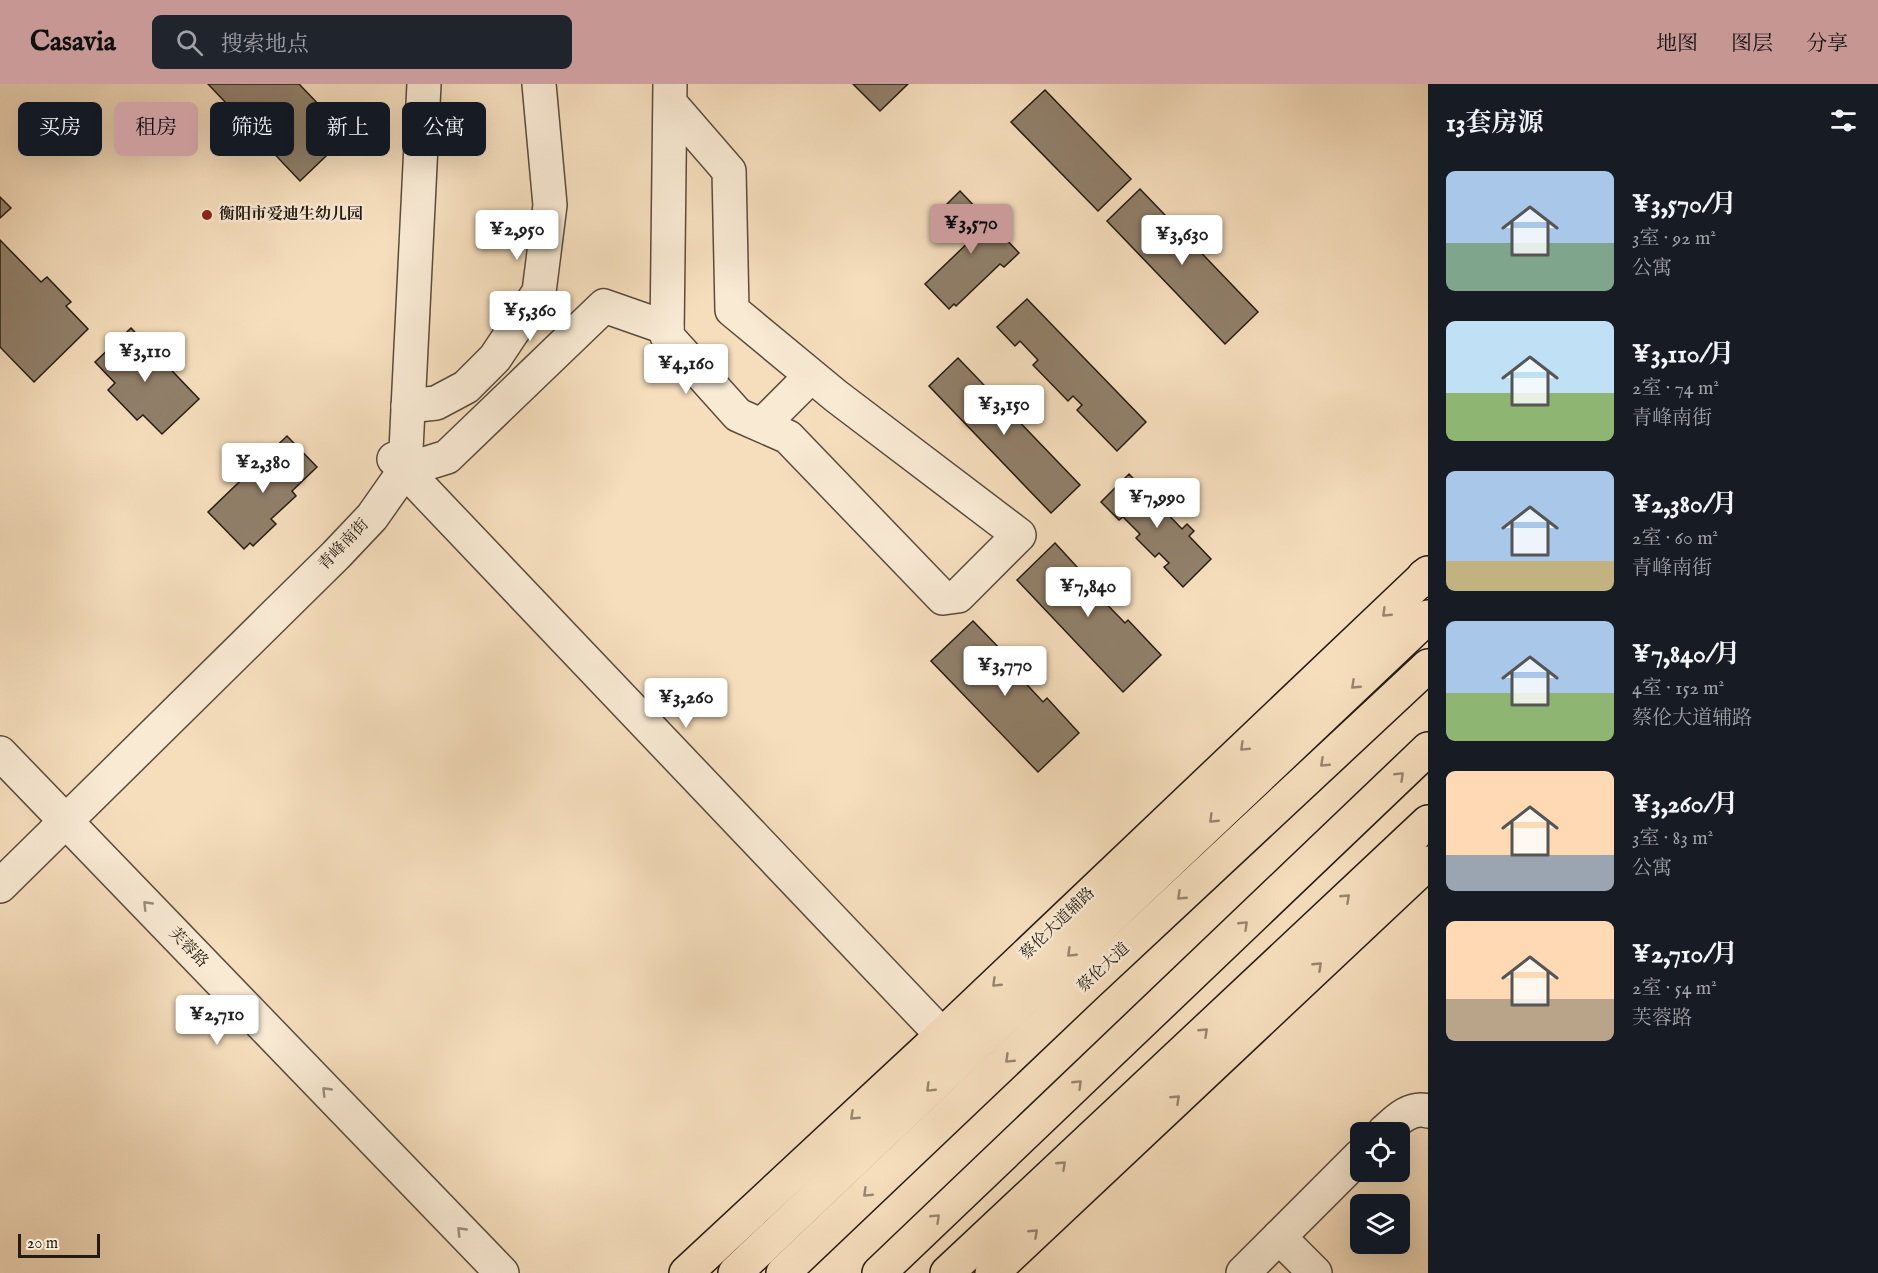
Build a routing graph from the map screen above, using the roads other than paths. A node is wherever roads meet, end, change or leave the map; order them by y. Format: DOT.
graph roads {
  1 [pos="411,84"];
  2 [pos="424,84"];
  3 [pos="539,84"];
  4 [pos="670,93"];
  5 [pos="667,328"];
  6 [pos="811,376"];
  7 [pos="408,406"];
  8 [pos="762,425"];
  9 [pos="399,464"];
  10 [pos="1427,576"];
  11 [pos="1428,617"];
  12 [pos="1428,666"];
  13 [pos="1428,749"];
  14 [pos="0,753"];
  15 [pos="0,784"];
  16 [pos="1428,822"];
  17 [pos="52,823"];
  18 [pos="1428,863"];
  19 [pos="0,864"];
  20 [pos="0,886"];
  21 [pos="952,1046"];
  22 [pos="1428,1111"];
  23 [pos="1395,1122"];
  24 [pos="1350,1166"];
  25 [pos="1279,1237"];
  26 [pos="471,1273"];
  27 [pos="502,1273"];
  28 [pos="686,1273"];
  29 [pos="735,1273"];
  30 [pos="783,1273"];
  31 [pos="879,1273"];
  32 [pos="947,1273"];
  33 [pos="992,1273"];
  34 [pos="1243,1273"];
  35 [pos="1315,1273"];
  1 -- 9 [label="street"];
  2 -- 7 [label="street"];
  3 -- 7 [label="street"];
  4 -- 5 [label="street"];
  4 -- 6 [label="street"];
  5 -- 8 [label="street"];
  5 -- 9 [label="street"];
  6 -- 8 [label="street"];
  6 -- 8 [label="street"];
  7 -- 9 [label="street"];
  9 -- 17 [label="street, 青峰南街"];
  9 -- 21 [label="street"];
  10 -- 21 [label="main road, 蔡伦大道辅路, one-way"];
  11 -- 21 [label="main road, one-way"];
  12 -- 30 [label="main road, 蔡伦大道, one-way"];
  31 -- 13 [label="main road, one-way"];
  14 -- 17 [label="street, 芙蓉路"];
  15 -- 17 [label="street, 芙蓉路"];
  32 -- 16 [label="main road, one-way"];
  17 -- 19 [label="street, 青峰南街"];
  17 -- 20 [label="street, 青峰南街"];
  17 -- 26 [label="street, 芙蓉路"];
  27 -- 17 [label="street, 芙蓉路, one-way"];
  33 -- 18 [label="main road, one-way"];
  21 -- 28 [label="main road, 蔡伦大道辅路, one-way"];
  21 -- 29 [label="main road, one-way"];
  22 -- 23 [label="street"];
  24 -- 25 [label="street"];
  25 -- 34 [label="street"];
  25 -- 35 [label="street"];
}
